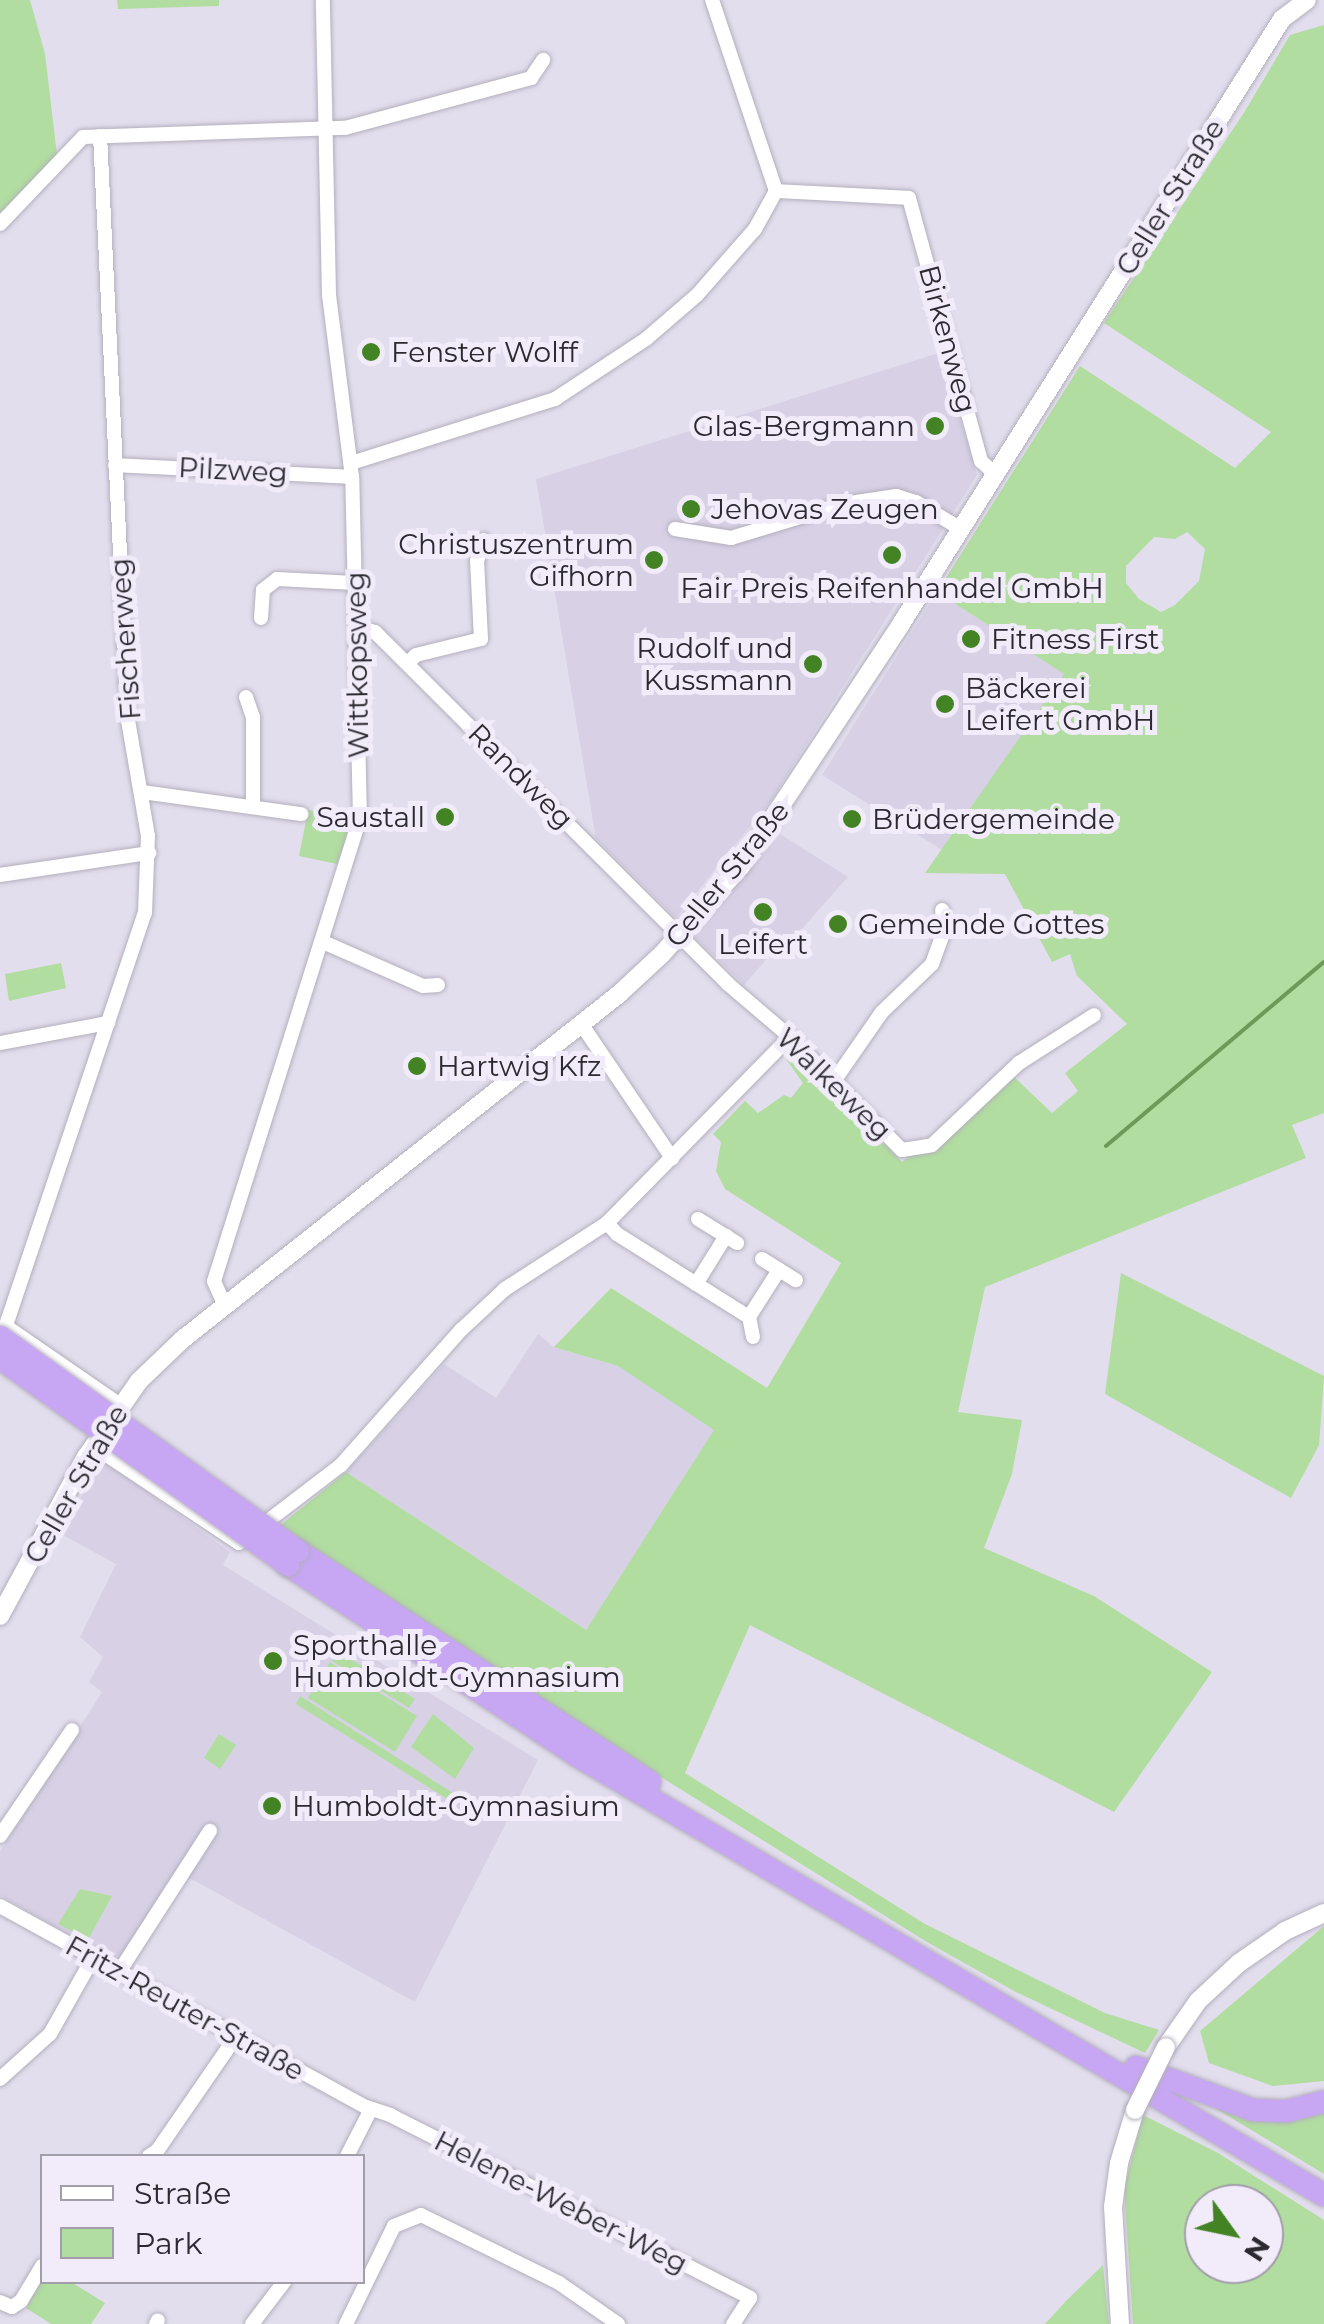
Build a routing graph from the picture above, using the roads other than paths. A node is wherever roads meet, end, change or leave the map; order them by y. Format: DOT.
graph roads {
  1 [pos="323,0"];
  2 [pos="712,0"];
  3 [pos="1307,0"];
  4 [pos="543,60"];
  5 [pos="326,129"];
  6 [pos="100,136"];
  7 [pos="776,191"];
  8 [pos="0,224"];
  9 [pos="115,465"];
  10 [pos="987,467"];
  11 [pos="351,470"];
  12 [pos="675,529"];
  13 [pos="961,529"];
  14 [pos="484,540"];
  15 [pos="355,583"];
  16 [pos="262,618"];
  17 [pos="356,626"];
  18 [pos="408,663"];
  19 [pos="246,697"];
  20 [pos="142,792"];
  21 [pos="253,806"];
  22 [pos="301,814"];
  23 [pos="148,854"];
  24 [pos="0,875"];
  25 [pos="942,910"];
  26 [pos="681,934"];
  27 [pos="323,942"];
  28 [pos="438,985"];
  29 [pos="1094,1014"];
  30 [pos="108,1023"];
  31 [pos="582,1025"];
  32 [pos="790,1037"];
  33 [pos="0,1044"];
  34 [pos="834,1081"];
  35 [pos="672,1158"];
  36 [pos="698,1218"];
  37 [pos="607,1223"];
  38 [pos="762,1260"];
  39 [pos="779,1270"];
  40 [pos="796,1280"];
  41 [pos="696,1284"];
  42 [pos="225,1306"];
  43 [pos="749,1317"];
  44 [pos="2,1336"];
  45 [pos="753,1337"];
  46 [pos="0,1358"];
  47 [pos="120,1405"];
  48 [pos="93,1446"];
  49 [pos="293,1558"];
  50 [pos="0,1616"];
  51 [pos="72,1730"];
  52 [pos="580,1748"];
  53 [pos="210,1831"];
  54 [pos="0,1836"];
  55 [pos="0,1906"];
  56 [pos="1324,1913"];
  57 [pos="93,1958"];
  58 [pos="119,1972"];
  59 [pos="237,2036"];
  60 [pos="1122,2062"];
  61 [pos="0,2080"];
  62 [pos="1324,2102"];
  63 [pos="371,2110"];
  64 [pos="150,2154"];
  65 [pos="348,2154"];
  66 [pos="1276,2166"];
  67 [pos="1324,2180"];
  68 [pos="1324,2194"];
  69 [pos="1324,2204"];
  70 [pos="40,2269"];
  71 [pos="282,2284"];
  72 [pos="0,2302"];
  73 [pos="252,2324"];
  74 [pos="346,2324"];
  75 [pos="618,2324"];
  76 [pos="733,2324"];
  77 [pos="1120,2324"];
  1 -- 5 [label="street, Wittkopsweg"];
  2 -- 7 [label="street"];
  3 -- 10 [label="street, Celler Straße"];
  4 -- 5 [label="street"];
  5 -- 6 [label="street"];
  5 -- 11 [label="street, Wittkopsweg"];
  6 -- 8 [label="street"];
  6 -- 9 [label="street, Fischerweg"];
  7 -- 10 [label="street, Birkenweg"];
  7 -- 11 [label="street, Pilzweg"];
  9 -- 11 [label="street, Pilzweg"];
  9 -- 20 [label="street, Fischerweg"];
  10 -- 13 [label="street, Celler Straße"];
  11 -- 15 [label="street, Wittkopsweg"];
  12 -- 13 [label="street"];
  13 -- 26 [label="street, Celler Straße"];
  14 -- 18 [label="street"];
  15 -- 16 [label="street"];
  15 -- 17 [label="street, Wittkopsweg"];
  17 -- 18 [label="street, Randweg"];
  17 -- 27 [label="street, Wittkopsweg"];
  18 -- 26 [label="street, Randweg"];
  19 -- 21 [label="street"];
  20 -- 21 [label="street"];
  20 -- 23 [label="street, Fischerweg"];
  21 -- 22 [label="street"];
  23 -- 24 [label="street"];
  23 -- 30 [label="street, Fischerweg"];
  25 -- 34 [label="street"];
  26 -- 31 [label="street, Celler Straße"];
  26 -- 32 [label="street, Walkeweg"];
  27 -- 28 [label="street"];
  27 -- 42 [label="street, Wittkopsweg"];
  29 -- 34 [label="street, Walkeweg"];
  30 -- 33 [label="street"];
  30 -- 44 [label="street, Fischerweg"];
  31 -- 35 [label="street"];
  31 -- 42 [label="street, Celler Straße"];
  32 -- 34 [label="street, Walkeweg"];
  32 -- 35 [label="street"];
  35 -- 37 [label="street"];
  36 -- 41 [label="street"];
  37 -- 41 [label="street"];
  37 -- 48 [label="street"];
  38 -- 39 [label="street"];
  39 -- 40 [label="street"];
  39 -- 43 [label="street"];
  41 -- 43 [label="street"];
  42 -- 47 [label="street, Celler Straße"];
  43 -- 45 [label="street"];
  44 -- 47 [label="street"];
  44 -- 49 [label="highway, bridge"];
  46 -- 49 [label="highway, bridge"];
  47 -- 48 [label="street, Celler Straße"];
  48 -- 50 [label="street, Celler Straße"];
  49 -- 52 [label="highway"];
  51 -- 54 [label="street"];
  52 -- 60 [label="highway"];
  52 -- 66 [label="highway"];
  53 -- 58 [label="street"];
  55 -- 57 [label="street, Fritz-Reuter-Straße"];
  56 -- 77 [label="street, bridge"];
  57 -- 58 [label="street, Fritz-Reuter-Straße"];
  57 -- 61 [label="street"];
  58 -- 59 [label="street, Fritz-Reuter-Straße"];
  59 -- 63 [label="street, Fritz-Reuter-Straße"];
  59 -- 64 [label="street"];
  60 -- 62 [label="highway"];
  60 -- 67 [label="highway"];
  63 -- 65 [label="street"];
  63 -- 76 [label="street, Helene-Weber-Weg"];
  66 -- 68 [label="highway"];
  66 -- 69 [label="highway"];
  70 -- 72 [label="street"];
  71 -- 73 [label="street"];
  74 -- 75 [label="street"];
}
